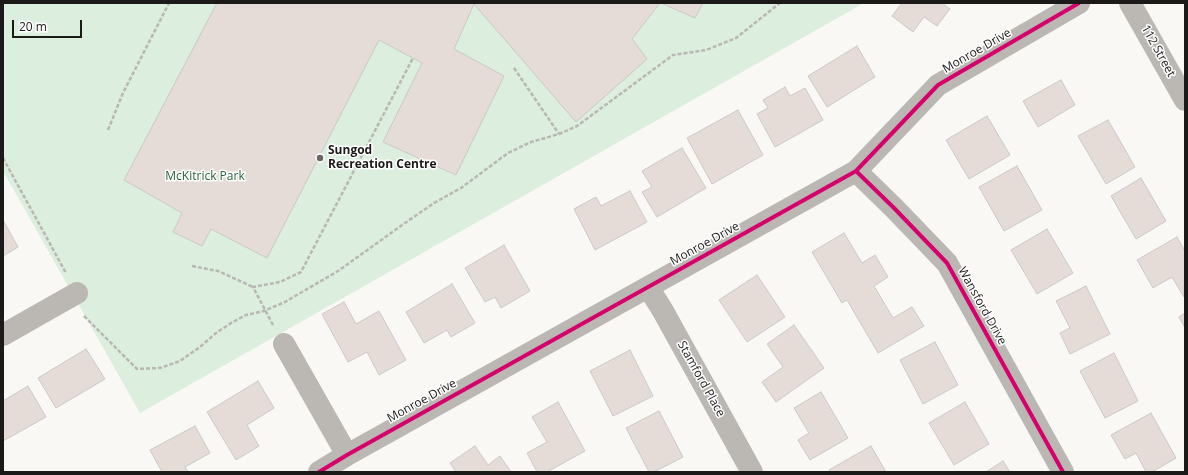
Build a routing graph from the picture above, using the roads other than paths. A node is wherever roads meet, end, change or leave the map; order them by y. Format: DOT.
graph roads {
  1 [pos="1079,3"];
  2 [pos="1130,3"];
  3 [pos="1185,100"];
  4 [pos="856,171"];
  5 [pos="648,287"];
  6 [pos="77,292"];
  7 [pos="3,335"];
  8 [pos="284,344"];
  9 [pos="347,455"];
  10 [pos="319,472"];
  11 [pos="752,472"];
  12 [pos="1063,472"];
  1 -- 4 [label="street, Monroe Drive"];
  2 -- 3 [label="street, 112 Street"];
  4 -- 5 [label="street, Monroe Drive"];
  4 -- 12 [label="street, Wansford Drive"];
  5 -- 9 [label="street, Monroe Drive"];
  5 -- 11 [label="street, Stamford Place"];
  6 -- 7 [label="street"];
  8 -- 9 [label="street"];
  9 -- 10 [label="street, Monroe Drive"];
}
